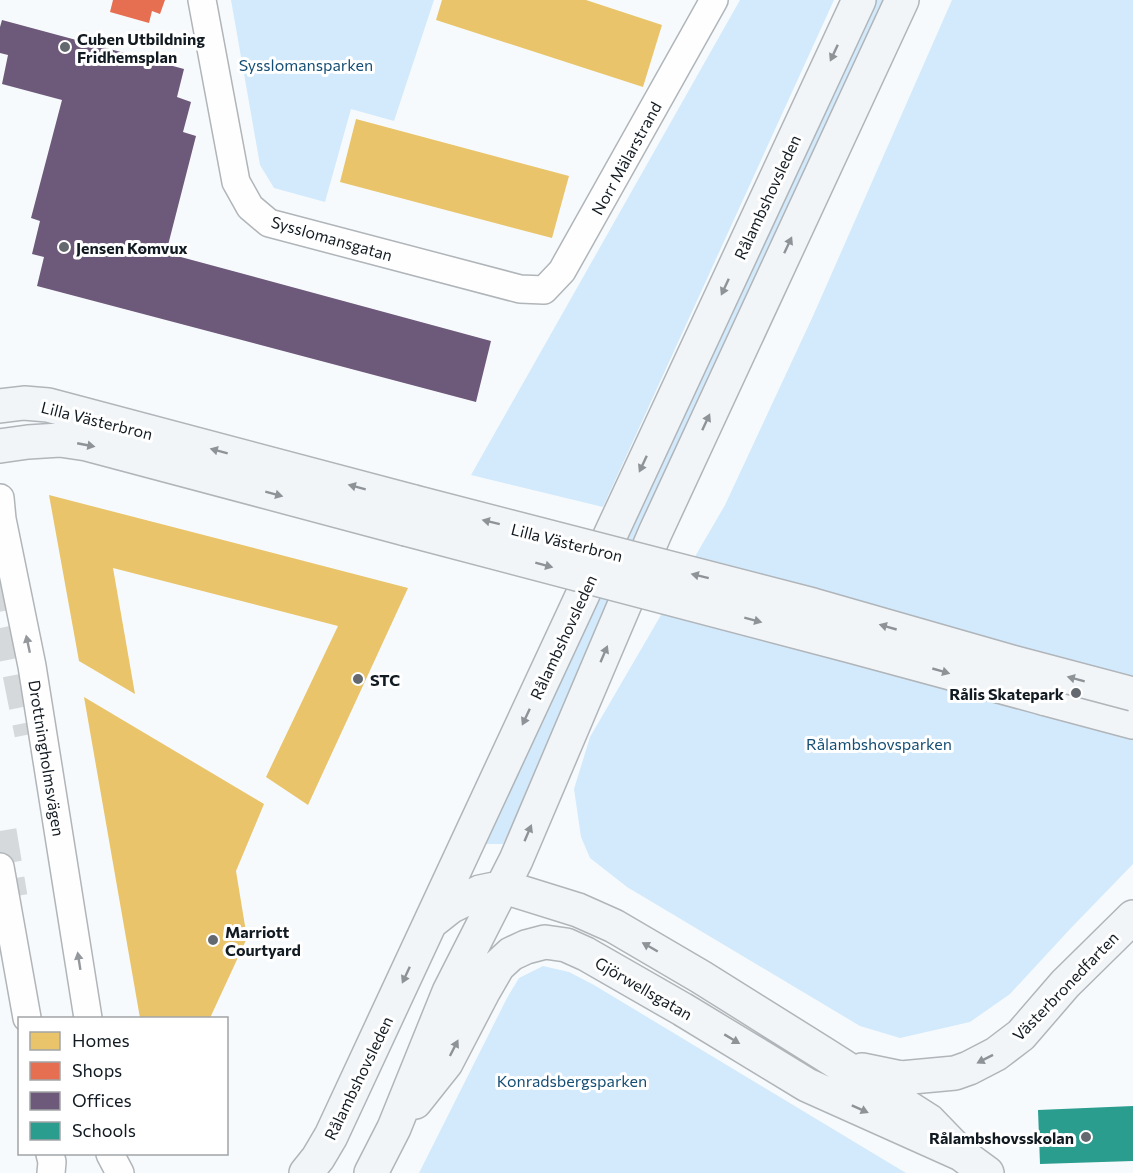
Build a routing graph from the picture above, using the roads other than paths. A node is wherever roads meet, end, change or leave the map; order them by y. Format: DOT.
graph roads {
  1 [pos="202,0"];
  2 [pos="714,0"];
  3 [pos="859,0"];
  4 [pos="902,0"];
  5 [pos="520,289"];
  6 [pos="0,406"];
  7 [pos="0,446"];
  8 [pos="0,498"];
  9 [pos="410,516"];
  10 [pos="1133,694"];
  11 [pos="1133,722"];
  12 [pos="0,867"];
  13 [pos="504,887"];
  14 [pos="1133,917"];
  15 [pos="431,922"];
  16 [pos="475,941"];
  17 [pos="27,1017"];
  18 [pos="88,1017"];
  19 [pos="824,1054"];
  20 [pos="394,1128"];
  21 [pos="961,1154"];
  22 [pos="51,1155"];
  23 [pos="111,1155"];
  24 [pos="51,1173"];
  25 [pos="120,1173"];
  26 [pos="306,1173"];
  27 [pos="371,1173"];
  28 [pos="987,1173"];
  1 -- 5 [label="street, Sysslomansgatan"];
  2 -- 5 [label="street, Norr Mälarstrand"];
  3 -- 15 [label="main road, Rålambshovsleden, one-way"];
  13 -- 4 [label="main road, one-way"];
  9 -- 6 [label="main road, Lilla Västerbron, one-way"];
  7 -- 9 [label="main road, Lilla Västerbron, one-way"];
  18 -- 8 [label="street, Drottningholmsvägen, one-way"];
  10 -- 9 [label="main road, Lilla Västerbron, one-way, bridge"];
  9 -- 11 [label="main road, Lilla Västerbron, one-way, bridge"];
  12 -- 17 [label="street"];
  13 -- 15 [label="main road"];
  13 -- 16 [label="main road"];
  19 -- 13 [label="main road, Gjörwellsgatan, one-way"];
  14 -- 19 [label="main road, Västerbronedfarten, one-way"];
  15 -- 16 [label="main road"];
  15 -- 26 [label="main road, Rålambshovsleden, one-way"];
  16 -- 20 [label="main road"];
  19 -- 21 [label="main road, Gjörwellsgatan"];
  20 -- 21 [label="main road, Gjörwellsgatan, one-way"];
  20 -- 27 [label="main road"];
  21 -- 28 [label="main road, Gjörwellsgatan"];
  22 -- 24 [label="street"];
  23 -- 25 [label="street"];
}
